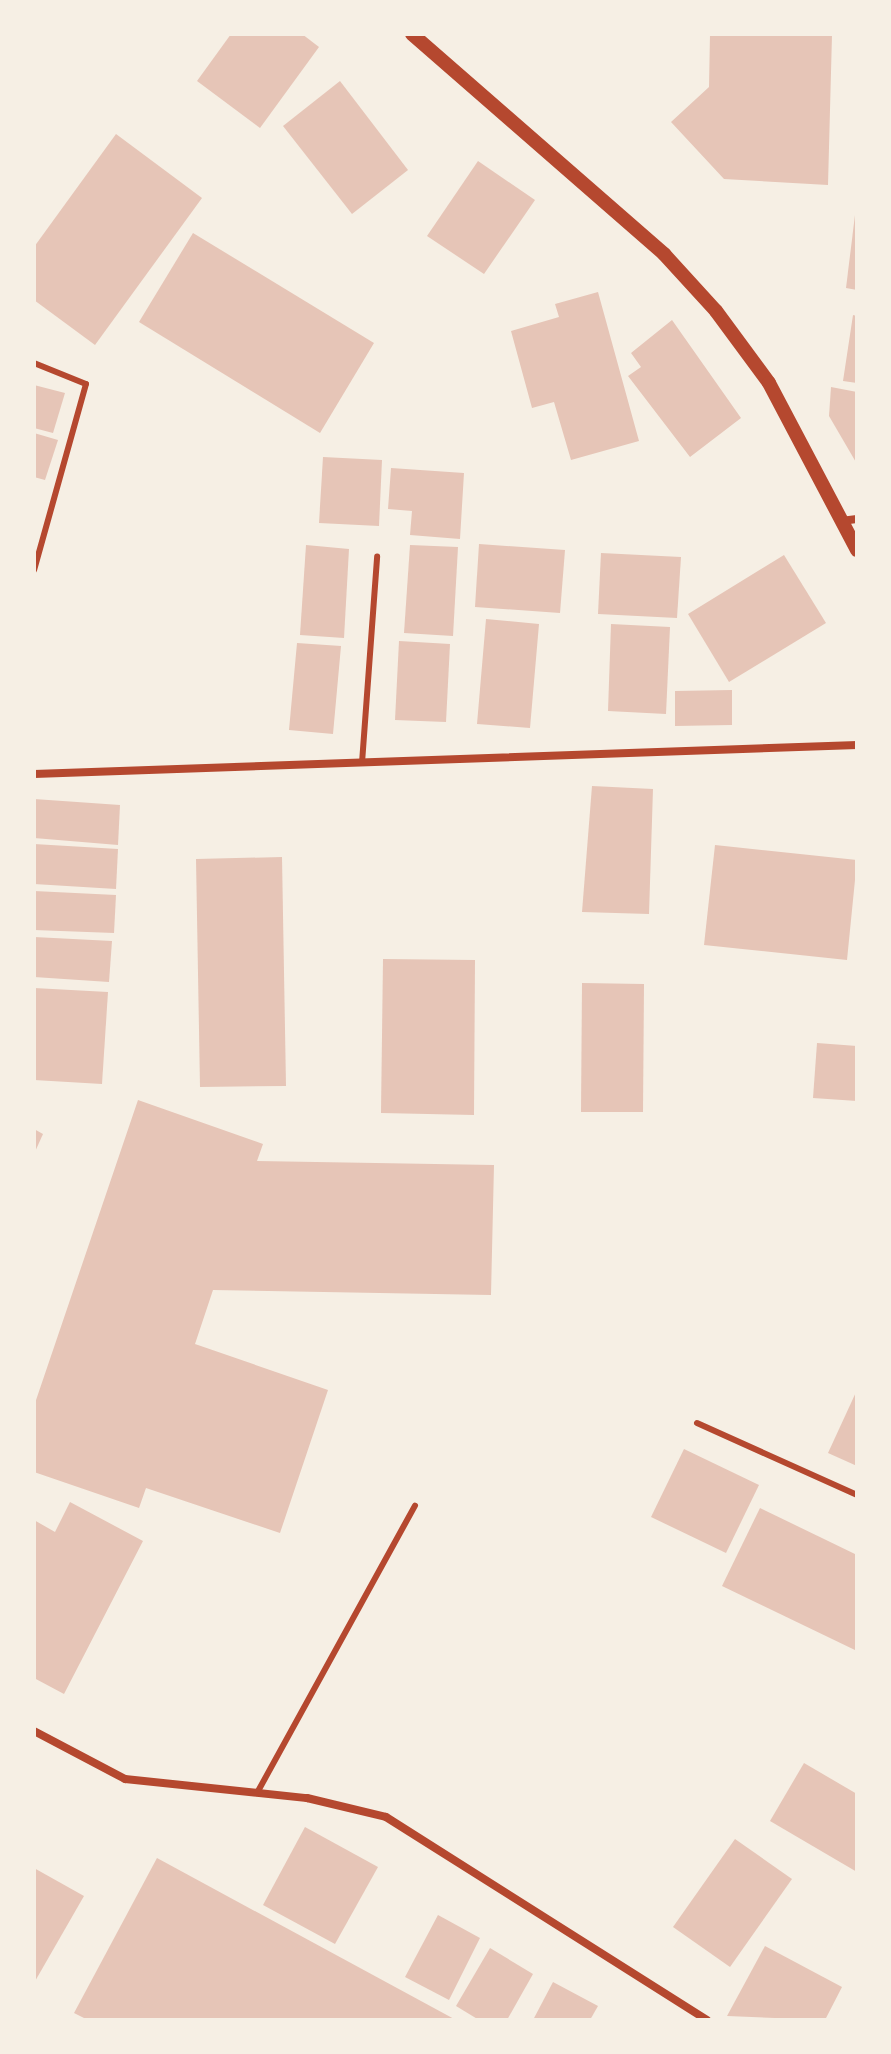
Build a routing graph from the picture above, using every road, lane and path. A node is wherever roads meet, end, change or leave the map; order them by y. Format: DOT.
graph roads {
  1 [pos="412,34"];
  2 [pos="34,363"];
  3 [pos="857,519"];
  4 [pos="841,521"];
  5 [pos="857,550"];
  6 [pos="377,557"];
  7 [pos="34,570"];
  8 [pos="857,745"];
  9 [pos="362,763"];
  10 [pos="34,774"];
  11 [pos="697,1423"];
  12 [pos="857,1495"];
  13 [pos="415,1506"];
  14 [pos="34,1731"];
  15 [pos="257,1793"];
  16 [pos="707,2020"];
  1 -- 4 [label="street"];
  2 -- 7 [label="lane"];
  3 -- 4 [label="street"];
  4 -- 5 [label="street"];
  6 -- 9 [label="lane"];
  8 -- 9 [label="street"];
  9 -- 10 [label="street"];
  11 -- 12 [label="lane"];
  13 -- 15 [label="lane"];
  14 -- 15 [label="street"];
  15 -- 16 [label="street"];
}
